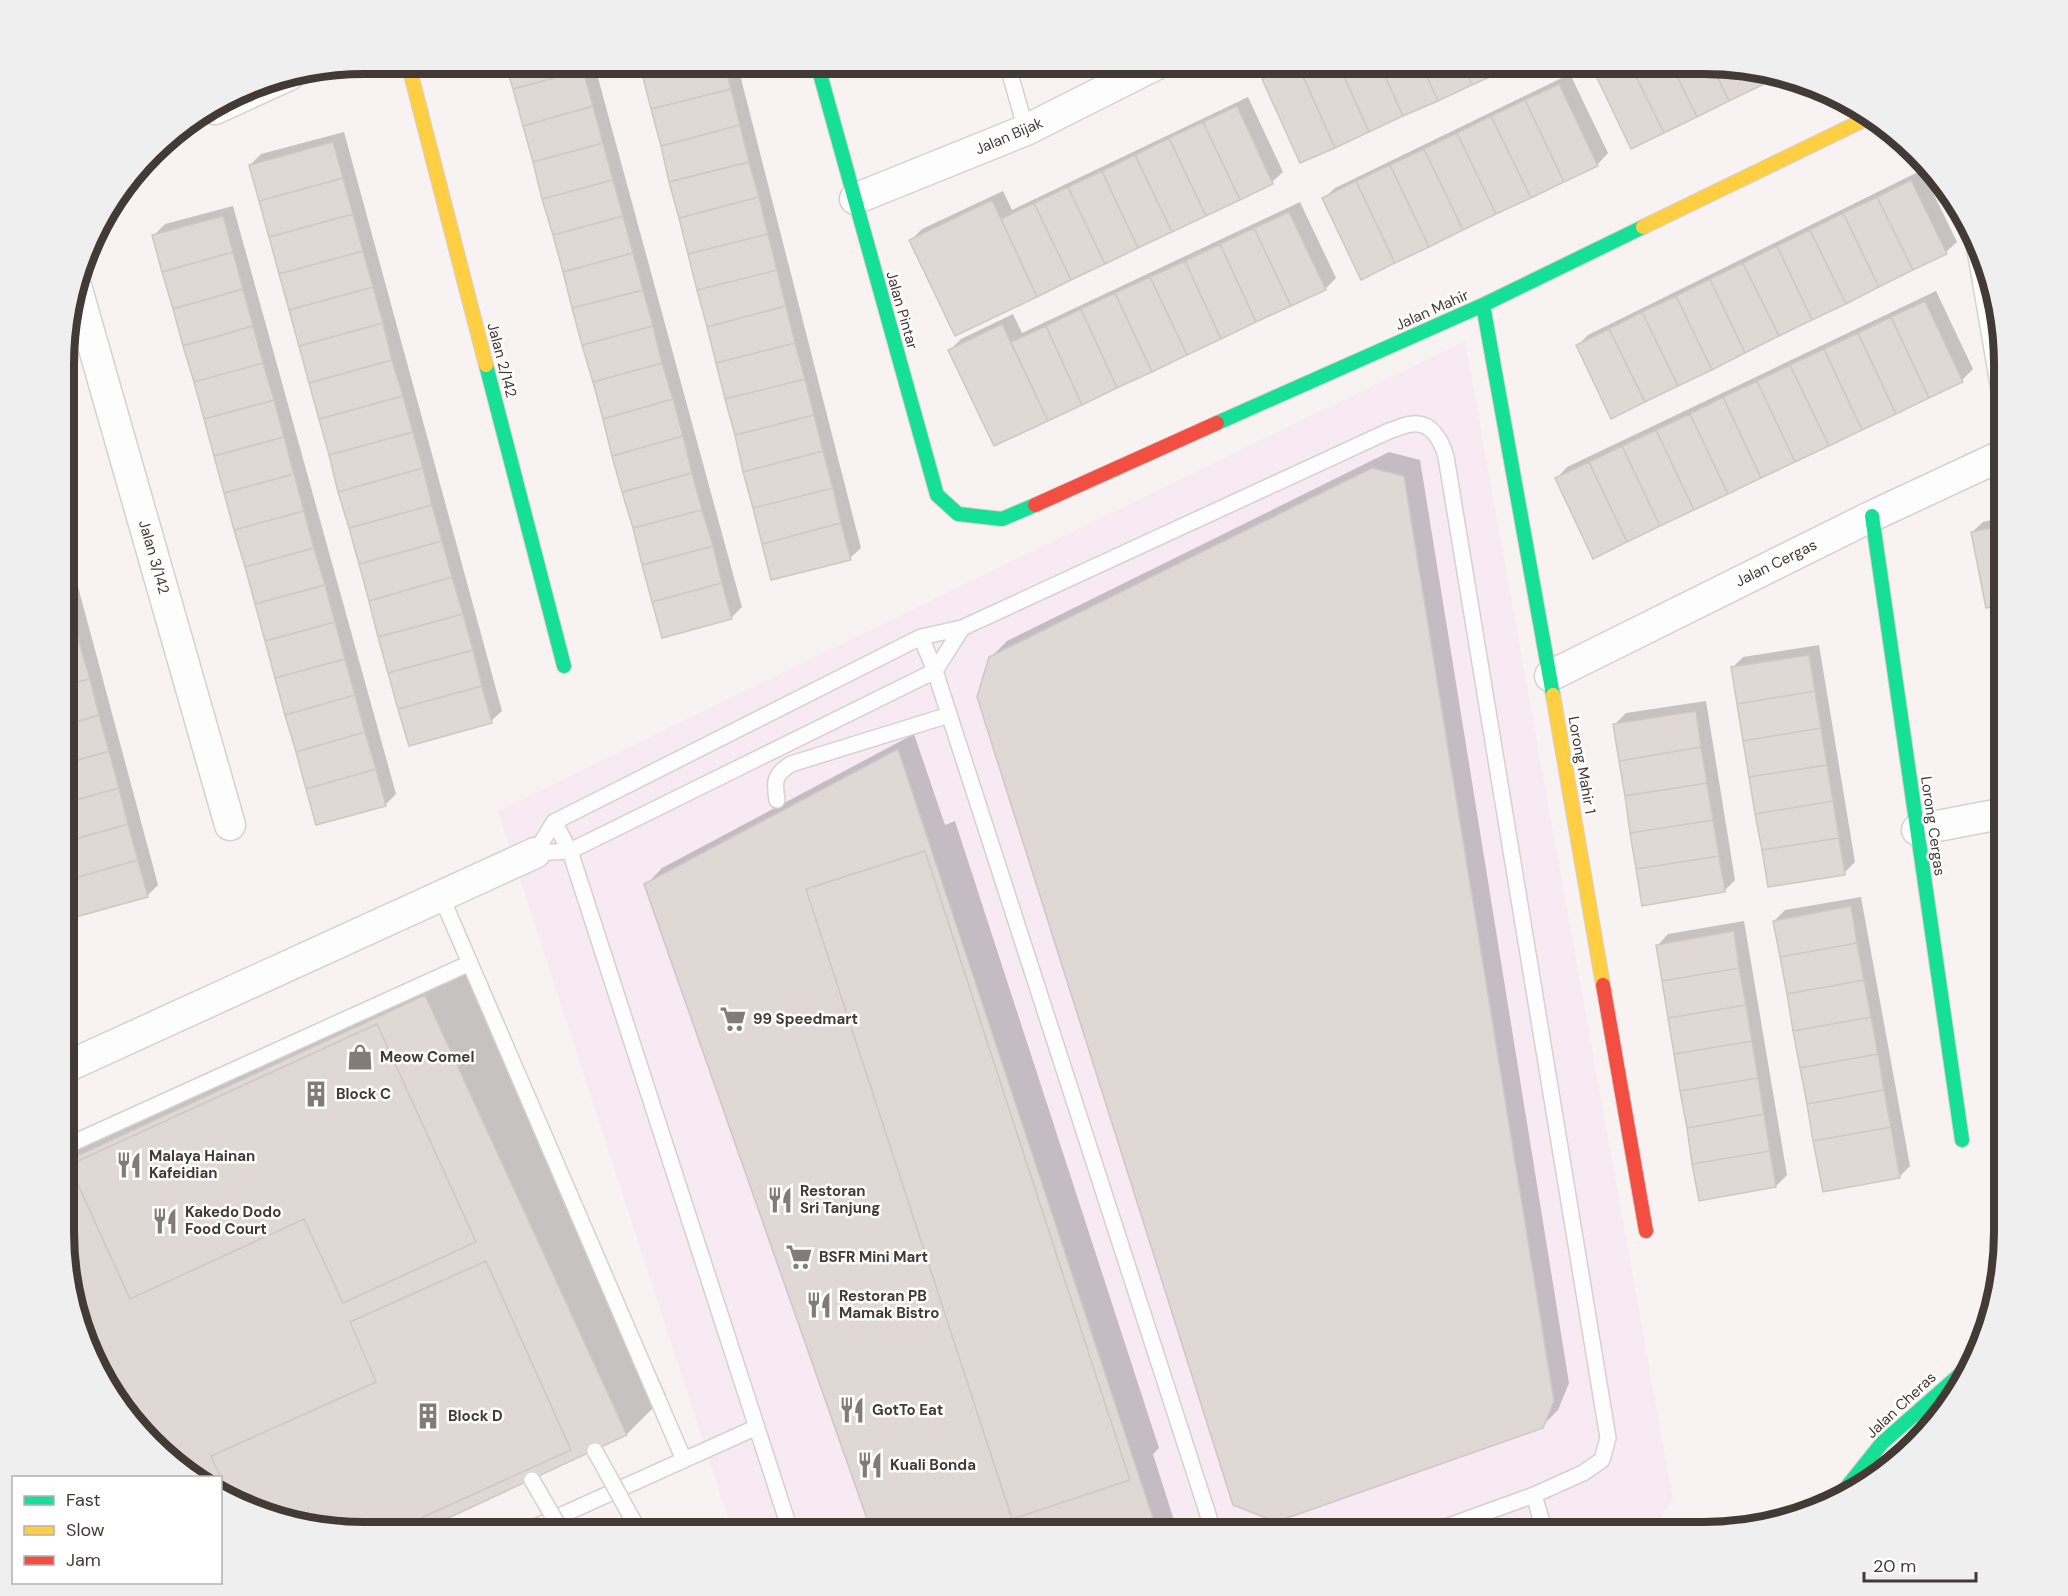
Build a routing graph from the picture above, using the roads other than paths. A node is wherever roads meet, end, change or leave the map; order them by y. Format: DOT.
graph roads {
  1 [pos="411,74"];
  2 [pos="820,74"];
  3 [pos="1010,74"];
  4 [pos="1137,74"];
  5 [pos="1863,120"];
  6 [pos="1026,130"];
  7 [pos="855,199"];
  8 [pos="1978,267"];
  9 [pos="80,301"];
  10 [pos="1483,305"];
  11 [pos="1994,361"];
  12 [pos="1994,459"];
  13 [pos="1872,516"];
  14 [pos="1002,519"];
  15 [pos="962,628"];
  16 [pos="921,637"];
  17 [pos="564,666"];
  18 [pos="935,671"];
  19 [pos="1550,676"];
  20 [pos="949,715"];
  21 [pos="777,800"];
  22 [pos="1994,815"];
  23 [pos="554,822"];
  24 [pos="230,825"];
  25 [pos="1917,830"];
  26 [pos="570,851"];
  27 [pos="535,852"];
  28 [pos="441,896"];
  29 [pos="470,963"];
  30 [pos="74,1063"];
  31 [pos="1962,1140"];
  32 [pos="74,1142"];
  33 [pos="1646,1231"];
  34 [pos="1956,1378"];
  35 [pos="757,1427"];
  36 [pos="595,1451"];
  37 [pos="684,1460"];
  38 [pos="532,1480"];
  39 [pos="1849,1485"];
  40 [pos="1534,1496"];
  41 [pos="546,1522"];
  42 [pos="556,1522"];
  43 [pos="634,1522"];
  44 [pos="787,1522"];
  45 [pos="1210,1522"];
  46 [pos="1460,1522"];
  47 [pos="1542,1522"];
  1 -- 17 [label="main road, Jalan 2/142"];
  2 -- 7 [label="main road, Jalan Pintar"];
  3 -- 6 [label="lane"];
  4 -- 6 [label="street, Jalan Bijak"];
  5 -- 10 [label="main road, Jalan Mahir"];
  6 -- 7 [label="street, Jalan Bijak"];
  7 -- 14 [label="main road, Jalan Pintar"];
  8 -- 11 [label="lane"];
  9 -- 24 [label="street, Jalan 3/142"];
  10 -- 14 [label="main road, Jalan Mahir"];
  10 -- 19 [label="main road, Lorong Mahir 1"];
  12 -- 13 [label="street, Jalan Cergas"];
  13 -- 19 [label="street, Jalan Cergas"];
  13 -- 25 [label="main road, Lorong Cergas"];
  15 -- 16 [label="lane"];
  15 -- 18 [label="lane"];
  15 -- 40 [label="lane"];
  16 -- 18 [label="lane"];
  16 -- 23 [label="lane"];
  18 -- 20 [label="lane"];
  18 -- 26 [label="lane"];
  19 -- 33 [label="main road, Lorong Mahir 1"];
  20 -- 21 [label="lane"];
  20 -- 45 [label="lane"];
  22 -- 25 [label="street"];
  23 -- 26 [label="lane"];
  23 -- 27 [label="lane"];
  25 -- 31 [label="main road, Lorong Cergas"];
  26 -- 27 [label="lane"];
  26 -- 35 [label="lane"];
  27 -- 28 [label="street"];
  28 -- 29 [label="lane"];
  28 -- 30 [label="street"];
  29 -- 32 [label="lane"];
  29 -- 37 [label="lane"];
  34 -- 39 [label="main road, Jalan Cheras"];
  35 -- 37 [label="lane"];
  35 -- 44 [label="lane"];
  36 -- 43 [label="lane, bridge"];
  37 -- 41 [label="lane"];
  38 -- 42 [label="lane, bridge"];
  40 -- 46 [label="lane"];
  40 -- 47 [label="lane"];
}
